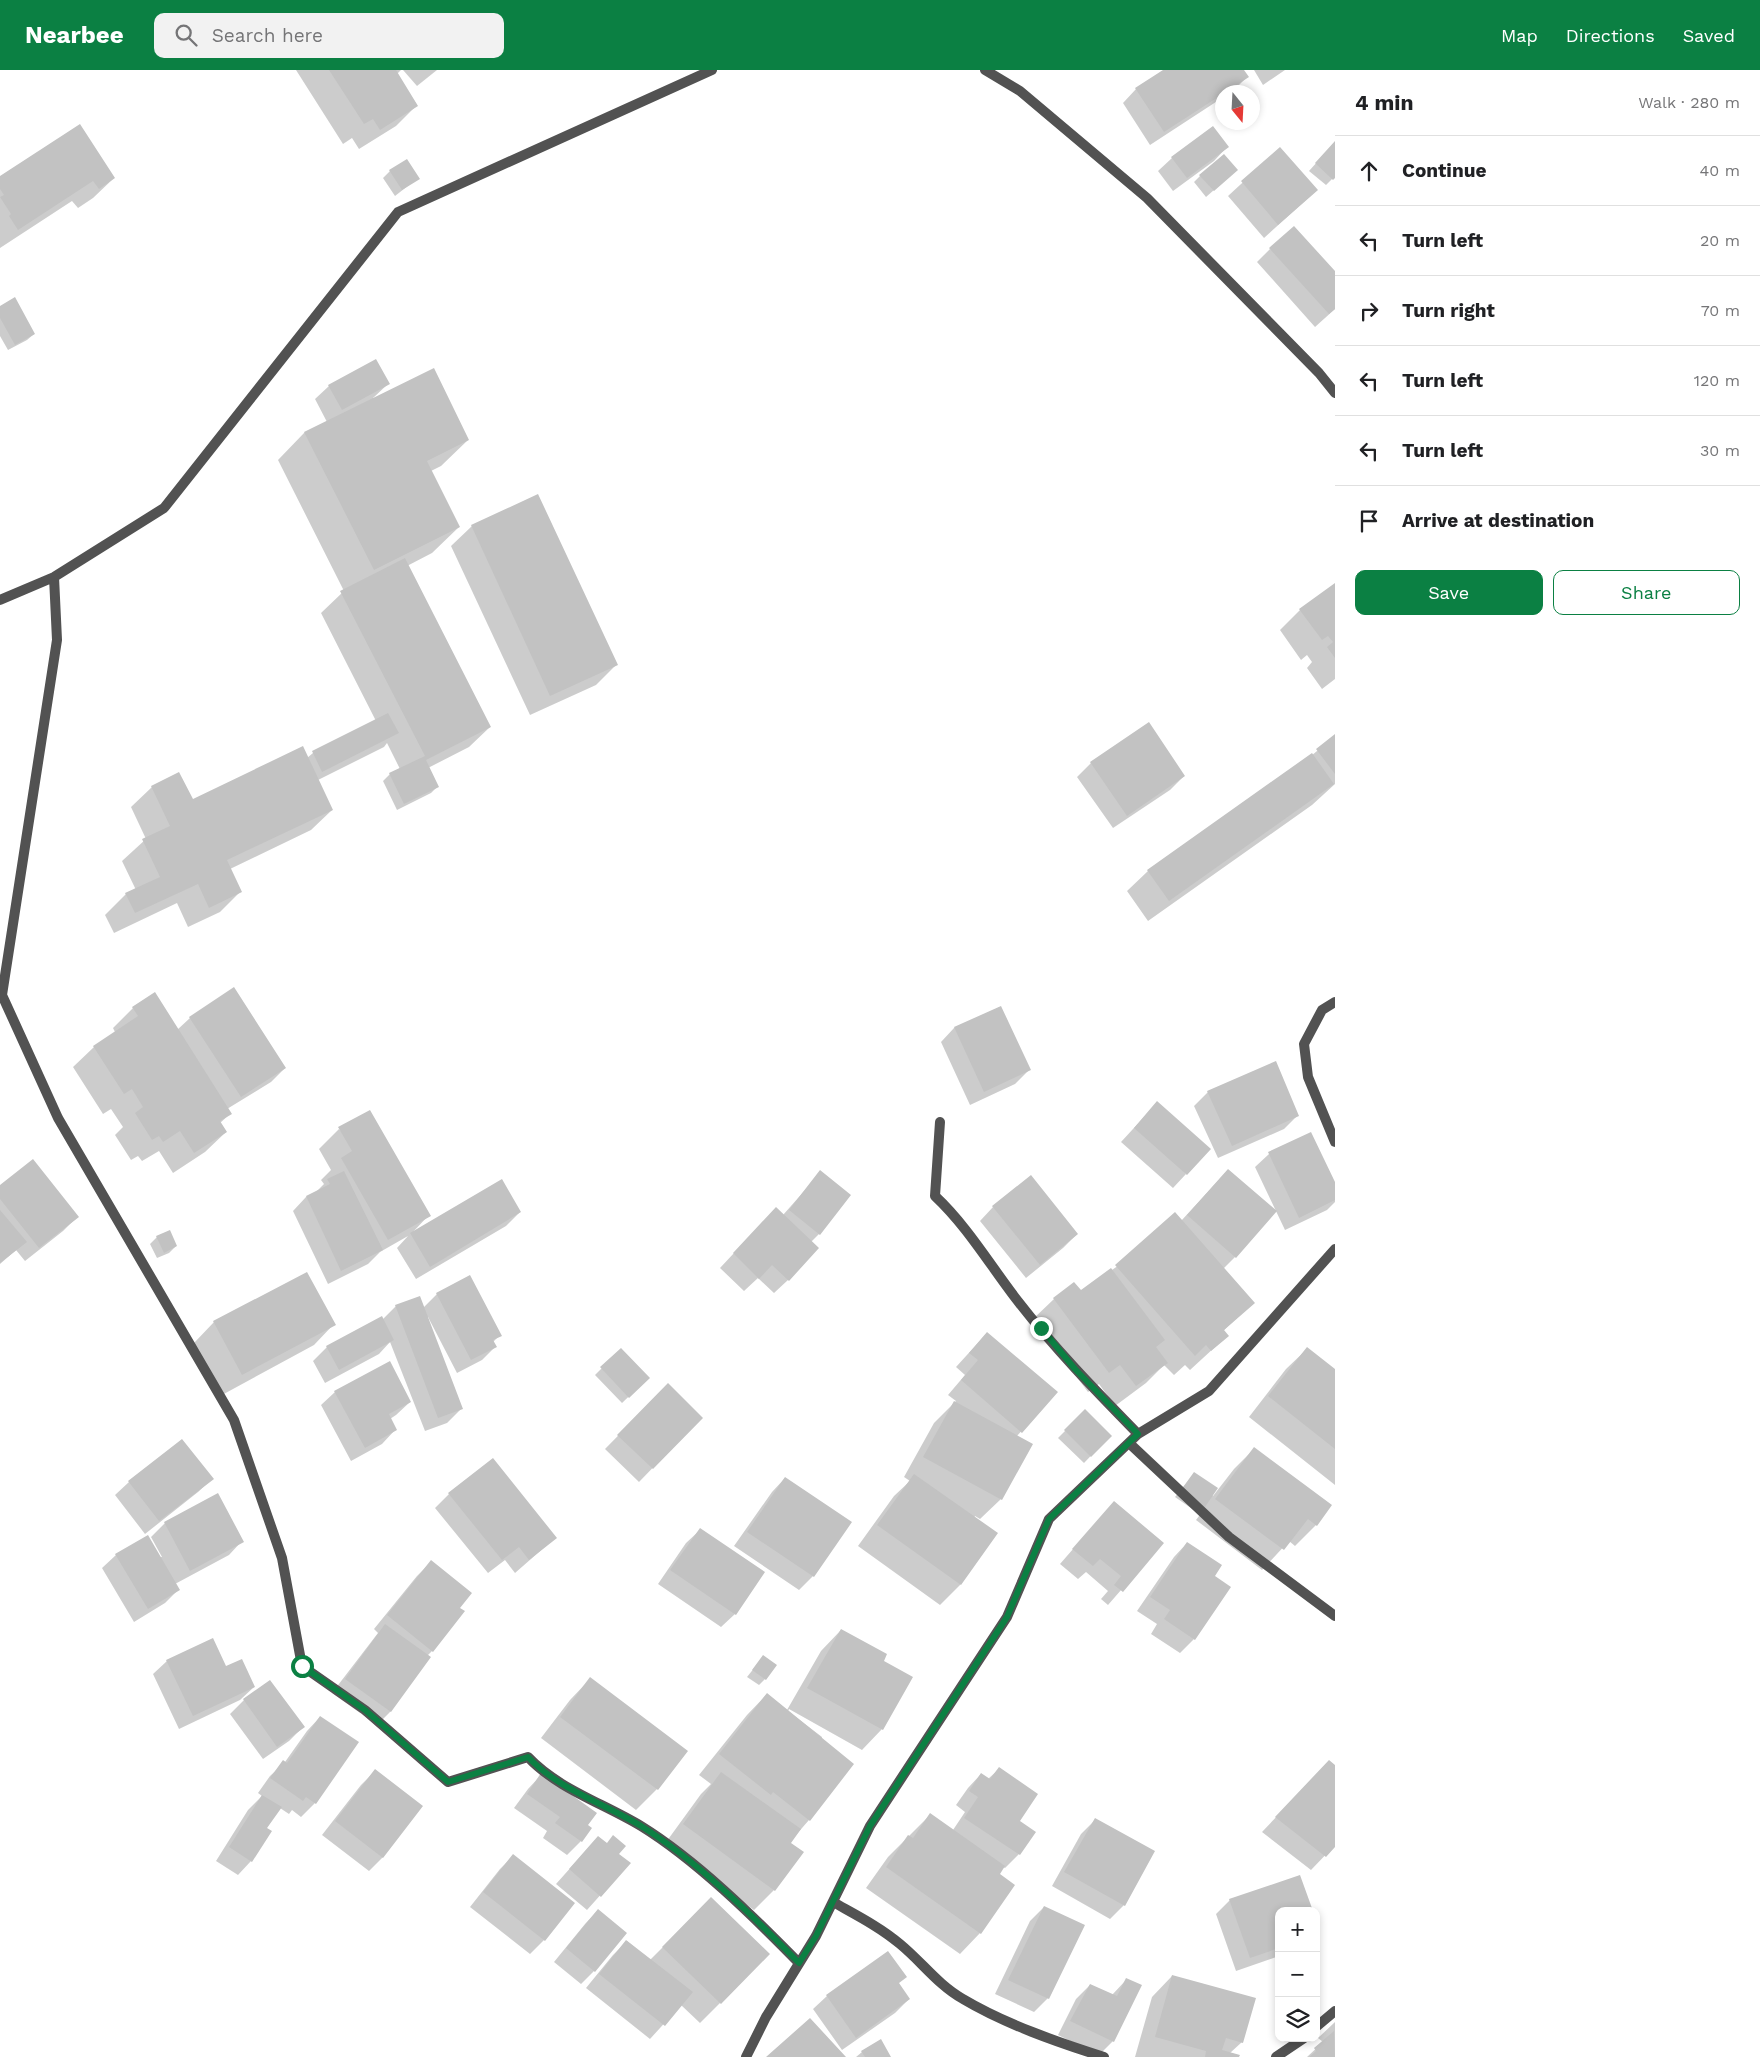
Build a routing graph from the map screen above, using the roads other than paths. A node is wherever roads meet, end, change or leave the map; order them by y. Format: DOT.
graph roads {
  1 [pos="712,70"];
  2 [pos="985,70"];
  3 [pos="1335,393"];
  4 [pos="54,576"];
  5 [pos="0,600"];
  6 [pos="1,993"];
  7 [pos="1335,1002"];
  8 [pos="940,1122"];
  9 [pos="1335,1142"];
  10 [pos="1335,1249"];
  11 [pos="1138,1434"];
  12 [pos="1129,1443"];
  13 [pos="1335,1616"];
  14 [pos="832,1902"];
  15 [pos="799,1963"];
  16 [pos="1335,2011"];
  17 [pos="1320,2024"];
  18 [pos="1298,2042"];
  19 [pos="746,2057"];
  20 [pos="1104,2057"];
  21 [pos="1276,2057"];
  1 -- 4 [label="street"];
  2 -- 3 [label="street"];
  4 -- 5 [label="street"];
  4 -- 6 [label="street"];
  6 -- 15 [label="street"];
  7 -- 9 [label="street"];
  8 -- 11 [label="street"];
  10 -- 11 [label="street"];
  11 -- 12 [label="street"];
  12 -- 13 [label="street"];
  12 -- 14 [label="street"];
  14 -- 15 [label="street"];
  14 -- 20 [label="street"];
  15 -- 19 [label="street"];
  16 -- 17 [label="street"];
  18 -- 21 [label="street"];
}
